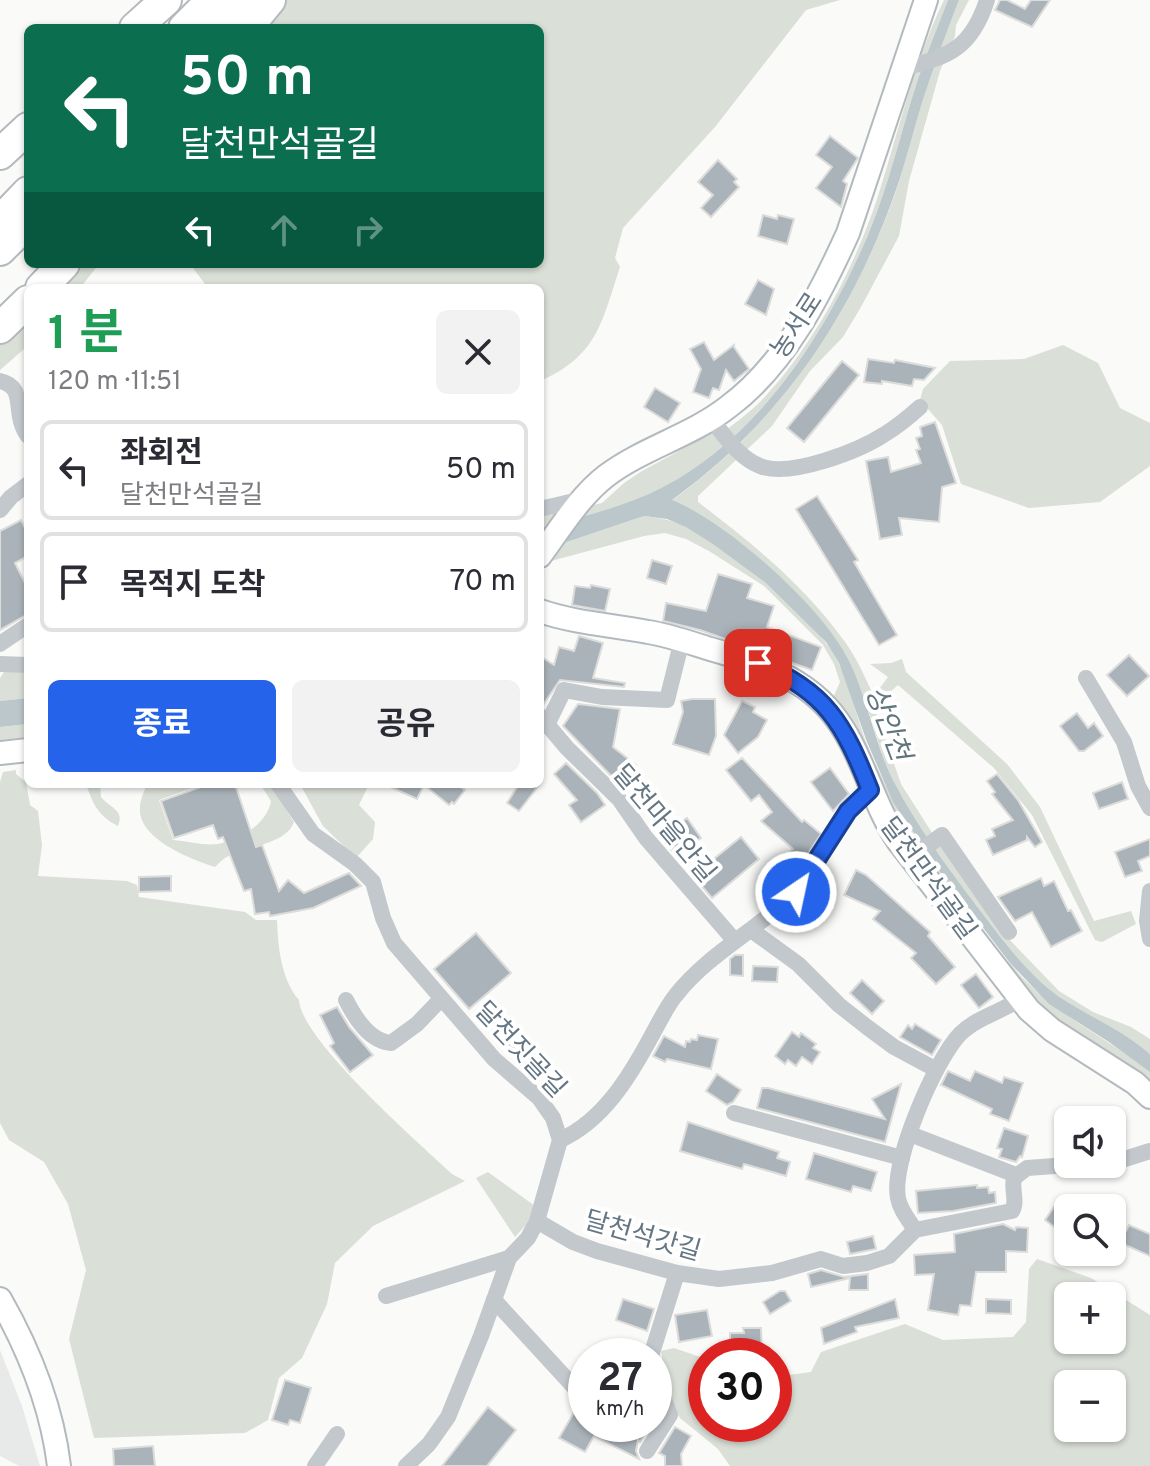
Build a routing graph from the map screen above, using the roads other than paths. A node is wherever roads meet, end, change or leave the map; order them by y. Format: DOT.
graph roads {
  1 [pos="166,0"];
  2 [pos="212,0"];
  3 [pos="245,0"];
  4 [pos="270,0"];
  5 [pos="926,0"];
  6 [pos="987,0"];
  7 [pos="139,24"];
  8 [pos="188,24"];
  9 [pos="221,24"];
  10 [pos="250,24"];
  11 [pos="910,66"];
  12 [pos="24,132"];
  13 [pos="0,154"];
  14 [pos="24,196"];
  15 [pos="0,221"];
  16 [pos="24,226"];
  17 [pos="0,250"];
  18 [pos="60,268"];
  19 [pos="45,284"];
  20 [pos="24,305"];
  21 [pos="0,328"];
  22 [pos="0,381"];
  23 [pos="920,407"];
  24 [pos="716,425"];
  25 [pos="24,428"];
  26 [pos="24,487"];
  27 [pos="581,502"];
  28 [pos="544,508"];
  29 [pos="0,510"];
  30 [pos="544,551"];
  31 [pos="544,612"];
  32 [pos="24,628"];
  33 [pos="682,640"];
  34 [pos="0,644"];
  35 [pos="0,664"];
  36 [pos="24,665"];
  37 [pos="1086,678"];
  38 [pos="544,720"];
  39 [pos="24,750"];
  40 [pos="0,753"];
  41 [pos="281,788"];
  42 [pos="870,790"];
  43 [pos="1150,808"];
  44 [pos="914,855"];
  45 [pos="1150,891"];
  46 [pos="751,930"];
  47 [pos="1009,932"];
  48 [pos="1150,939"];
  49 [pos="734,940"];
  50 [pos="441,999"];
  51 [pos="346,1000"];
  52 [pos="1019,1000"];
  53 [pos="935,1069"];
  54 [pos="1149,1094"];
  55 [pos="734,1113"];
  56 [pos="910,1134"];
  57 [pos="560,1140"];
  58 [pos="1150,1151"];
  59 [pos="902,1158"];
  60 [pos="1126,1159"];
  61 [pos="1054,1165"];
  62 [pos="1016,1175"];
  63 [pos="537,1221"];
  64 [pos="915,1230"];
  65 [pos="509,1258"];
  66 [pos="677,1273"];
  67 [pos="386,1296"];
  68 [pos="0,1299"];
  69 [pos="494,1300"];
  70 [pos="655,1338"];
  71 [pos="568,1379"];
  72 [pos="337,1434"];
  73 [pos="653,1442"];
  74 [pos="647,1451"];
  75 [pos="59,1466"];
  76 [pos="315,1466"];
  77 [pos="406,1466"];
  1 -- 7 [label="highway"];
  2 -- 8 [label="highway"];
  3 -- 9 [label="highway"];
  4 -- 10 [label="highway"];
  5 -- 11 [label="street, 농서로"];
  6 -- 11 [label="street"];
  11 -- 24 [label="street, 농서로"];
  12 -- 13 [label="highway"];
  14 -- 15 [label="highway"];
  16 -- 17 [label="highway"];
  18 -- 19 [label="highway"];
  20 -- 21 [label="highway"];
  22 -- 25 [label="street"];
  23 -- 24 [label="street"];
  24 -- 27 [label="street, 농서로"];
  26 -- 29 [label="street"];
  27 -- 28 [label="street"];
  27 -- 30 [label="street, 농서로"];
  31 -- 33 [label="street, 달천만석골길"];
  32 -- 34 [label="street"];
  33 -- 38 [label="street"];
  33 -- 42 [label="street, 달천만석골길"];
  35 -- 36 [label="street"];
  37 -- 43 [label="street"];
  38 -- 49 [label="street, 달천마을안길"];
  39 -- 40 [label="street"];
  41 -- 50 [label="street, 달천짓골길"];
  42 -- 44 [label="street, 달천만석골길"];
  42 -- 46 [label="street"];
  44 -- 47 [label="street"];
  44 -- 52 [label="street, 달천만석골길"];
  45 -- 48 [label="street"];
  46 -- 49 [label="street"];
  46 -- 53 [label="street"];
  49 -- 57 [label="street"];
  50 -- 51 [label="street"];
  50 -- 57 [label="street, 달천짓골길"];
  52 -- 53 [label="street"];
  52 -- 54 [label="street, 달천만석골길"];
  53 -- 56 [label="street"];
  55 -- 59 [label="street"];
  56 -- 59 [label="street"];
  56 -- 62 [label="street"];
  57 -- 63 [label="street, 달천짓골길"];
  58 -- 60 [label="street"];
  59 -- 64 [label="street"];
  61 -- 62 [label="street"];
  62 -- 64 [label="street"];
  63 -- 65 [label="street, 달천짓골길"];
  63 -- 66 [label="street, 달천석갓길"];
  64 -- 66 [label="street, 달천석갓길"];
  65 -- 67 [label="street"];
  65 -- 69 [label="street, 달천짓골길"];
  66 -- 70 [label="street"];
  68 -- 75 [label="street"];
  69 -- 71 [label="street"];
  69 -- 77 [label="street, 달천짓골길"];
  72 -- 76 [label="street"];
  73 -- 74 [label="street"];
}
